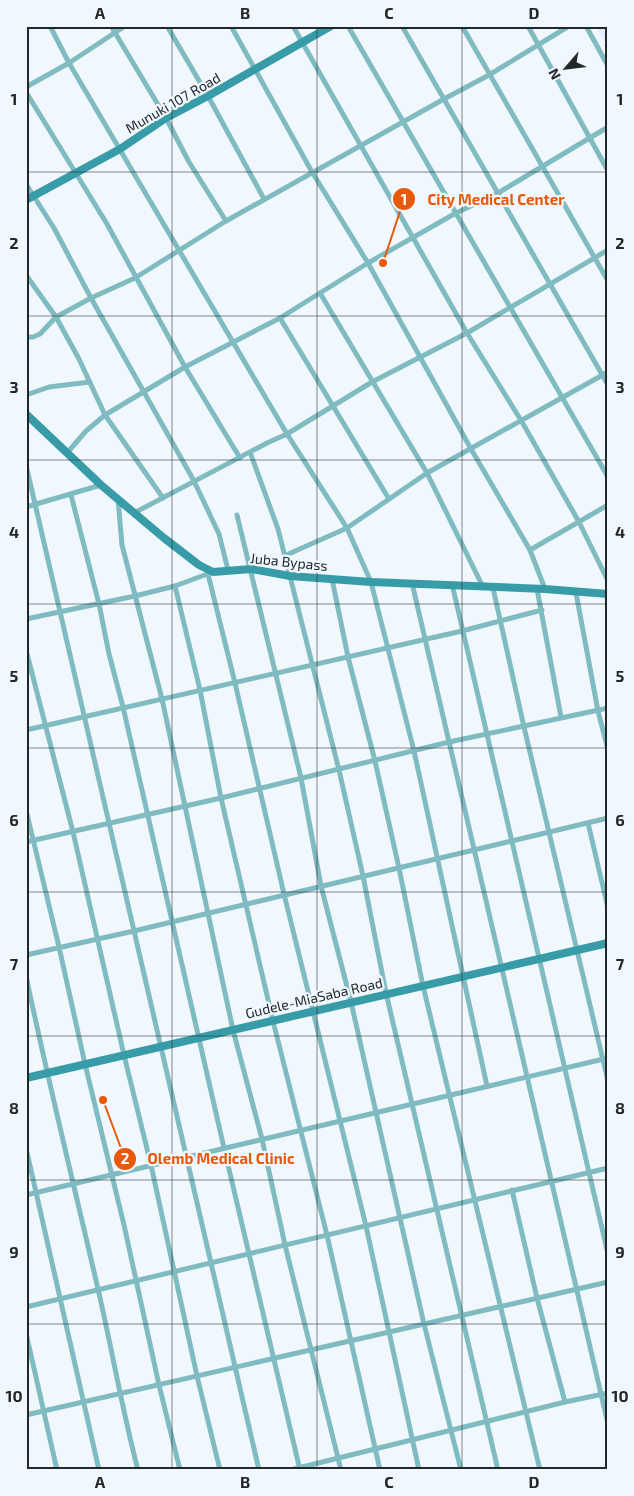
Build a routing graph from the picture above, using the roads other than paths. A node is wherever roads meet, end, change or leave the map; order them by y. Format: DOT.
graph roads {
  1 [pos="50,26"];
  2 [pos="111,26"];
  3 [pos="125,26"];
  4 [pos="168,26"];
  5 [pos="231,26"];
  6 [pos="293,26"];
  7 [pos="331,26"];
  8 [pos="348,26"];
  9 [pos="402,26"];
  10 [pos="462,26"];
  11 [pos="528,26"];
  12 [pos="569,26"];
  13 [pos="586,26"];
  14 [pos="115,32"];
  15 [pos="302,43"];
  16 [pos="538,44"];
  17 [pos="69,63"];
  18 [pos="608,66"];
  19 [pos="255,69"];
  20 [pos="489,75"];
  21 [pos="26,87"];
  22 [pos="26,92"];
  23 [pos="208,96"];
  24 [pos="444,98"];
  25 [pos="166,118"];
  26 [pos="403,122"];
  27 [pos="608,127"];
  28 [pos="589,138"];
  29 [pos="360,145"];
  30 [pos="120,149"];
  31 [pos="541,167"];
  32 [pos="608,171"];
  33 [pos="76,172"];
  34 [pos="312,172"];
  35 [pos="26,184"];
  36 [pos="498,192"];
  37 [pos="30,198"];
  38 [pos="264,200"];
  39 [pos="456,213"];
  40 [pos="226,221"];
  41 [pos="413,238"];
  42 [pos="180,250"];
  43 [pos="608,250"];
  44 [pos="595,257"];
  45 [pos="368,263"];
  46 [pos="26,275"];
  47 [pos="135,278"];
  48 [pos="608,281"];
  49 [pos="550,284"];
  50 [pos="320,293"];
  51 [pos="91,298"];
  52 [pos="511,308"];
  53 [pos="56,317"];
  54 [pos="280,318"];
  55 [pos="468,333"];
  56 [pos="26,337"];
  57 [pos="233,342"];
  58 [pos="419,358"];
  59 [pos="185,367"];
  60 [pos="605,374"];
  61 [pos="90,382"];
  62 [pos="372,382"];
  63 [pos="608,384"];
  64 [pos="144,392"];
  65 [pos="26,395"];
  66 [pos="563,398"];
  67 [pos="334,405"];
  68 [pos="26,414"];
  69 [pos="105,415"];
  70 [pos="522,422"];
  71 [pos="287,434"];
  72 [pos="471,449"];
  73 [pos="250,452"];
  74 [pos="67,453"];
  75 [pos="240,458"];
  76 [pos="26,465"];
  77 [pos="427,474"];
  78 [pos="608,476"];
  79 [pos="194,481"];
  80 [pos="101,486"];
  81 [pos="72,495"];
  82 [pos="163,498"];
  83 [pos="118,499"];
  84 [pos="389,499"];
  85 [pos="36,505"];
  86 [pos="608,505"];
  87 [pos="26,507"];
  88 [pos="134,513"];
  89 [pos="237,515"];
  90 [pos="579,522"];
  91 [pos="346,528"];
  92 [pos="530,550"];
  93 [pos="284,556"];
  94 [pos="252,569"];
  95 [pos="228,570"];
  96 [pos="211,573"];
  97 [pos="290,576"];
  98 [pos="332,579"];
  99 [pos="608,581"];
  100 [pos="371,582"];
  101 [pos="412,583"];
  102 [pos="452,584"];
  103 [pos="175,586"];
  104 [pos="483,587"];
  105 [pos="493,588"];
  106 [pos="541,589"];
  107 [pos="576,593"];
  108 [pos="608,594"];
  109 [pos="135,596"];
  110 [pos="99,604"];
  111 [pos="542,610"];
  112 [pos="60,612"];
  113 [pos="26,619"];
  114 [pos="500,621"];
  115 [pos="462,631"];
  116 [pos="425,639"];
  117 [pos="388,647"];
  118 [pos="26,650"];
  119 [pos="348,656"];
  120 [pos="312,665"];
  121 [pos="276,673"];
  122 [pos="235,682"];
  123 [pos="200,690"];
  124 [pos="162,699"];
  125 [pos="123,707"];
  126 [pos="608,708"];
  127 [pos="598,710"];
  128 [pos="85,716"];
  129 [pos="561,718"];
  130 [pos="46,725"];
  131 [pos="524,727"];
  132 [pos="26,730"];
  133 [pos="487,734"];
  134 [pos="449,742"];
  135 [pos="608,750"];
  136 [pos="414,751"];
  137 [pos="375,761"];
  138 [pos="339,770"];
  139 [pos="301,778"];
  140 [pos="260,789"];
  141 [pos="221,798"];
  142 [pos="186,806"];
  143 [pos="26,810"];
  144 [pos="147,815"];
  145 [pos="608,818"];
  146 [pos="588,823"];
  147 [pos="110,824"];
  148 [pos="73,832"];
  149 [pos="550,833"];
  150 [pos="34,840"];
  151 [pos="512,841"];
  152 [pos="26,842"];
  153 [pos="474,850"];
  154 [pos="437,858"];
  155 [pos="399,868"];
  156 [pos="363,876"];
  157 [pos="321,886"];
  158 [pos="284,894"];
  159 [pos="246,903"];
  160 [pos="608,908"];
  161 [pos="208,912"];
  162 [pos="172,921"];
  163 [pos="134,931"];
  164 [pos="97,938"];
  165 [pos="608,943"];
  166 [pos="59,947"];
  167 [pos="577,950"];
  168 [pos="26,955"];
  169 [pos="540,959"];
  170 [pos="501,968"];
  171 [pos="26,976"];
  172 [pos="462,977"];
  173 [pos="423,986"];
  174 [pos="386,993"];
  175 [pos="351,1002"];
  176 [pos="314,1011"];
  177 [pos="273,1021"];
  178 [pos="233,1030"];
  179 [pos="199,1038"];
  180 [pos="161,1047"];
  181 [pos="124,1055"];
  182 [pos="605,1059"];
  183 [pos="85,1064"];
  184 [pos="565,1068"];
  185 [pos="47,1073"];
  186 [pos="527,1077"];
  187 [pos="26,1078"];
  188 [pos="608,1081"];
  189 [pos="487,1086"];
  190 [pos="449,1095"];
  191 [pos="413,1104"];
  192 [pos="376,1112"];
  193 [pos="341,1120"];
  194 [pos="301,1130"];
  195 [pos="262,1139"];
  196 [pos="26,1148"];
  197 [pos="224,1148"];
  198 [pos="186,1156"];
  199 [pos="151,1165"];
  200 [pos="608,1168"];
  201 [pos="589,1172"];
  202 [pos="112,1174"];
  203 [pos="551,1181"];
  204 [pos="72,1183"];
  205 [pos="512,1190"];
  206 [pos="37,1192"];
  207 [pos="26,1195"];
  208 [pos="474,1200"];
  209 [pos="438,1208"];
  210 [pos="401,1217"];
  211 [pos="366,1226"];
  212 [pos="327,1235"];
  213 [pos="286,1245"];
  214 [pos="249,1253"];
  215 [pos="608,1254"];
  216 [pos="211,1262"];
  217 [pos="174,1271"];
  218 [pos="136,1280"];
  219 [pos="608,1282"];
  220 [pos="98,1289"];
  221 [pos="576,1289"];
  222 [pos="60,1298"];
  223 [pos="537,1298"];
  224 [pos="26,1306"];
  225 [pos="500,1306"];
  226 [pos="462,1315"];
  227 [pos="424,1324"];
  228 [pos="389,1332"];
  229 [pos="26,1333"];
  230 [pos="351,1341"];
  231 [pos="311,1350"];
  232 [pos="274,1358"];
  233 [pos="235,1367"];
  234 [pos="197,1376"];
  235 [pos="159,1385"];
  236 [pos="608,1393"];
  237 [pos="121,1394"];
  238 [pos="600,1394"];
  239 [pos="83,1402"];
  240 [pos="565,1402"];
  241 [pos="44,1411"];
  242 [pos="526,1412"];
  243 [pos="26,1416"];
  244 [pos="488,1422"];
  245 [pos="608,1424"];
  246 [pos="451,1430"];
  247 [pos="411,1440"];
  248 [pos="375,1448"];
  249 [pos="338,1458"];
  250 [pos="300,1469"];
  251 [pos="57,1470"];
  252 [pos="99,1470"];
  253 [pos="138,1470"];
  254 [pos="180,1470"];
  255 [pos="220,1470"];
  256 [pos="259,1470"];
  257 [pos="290,1470"];
  258 [pos="341,1470"];
  259 [pos="380,1470"];
  260 [pos="419,1470"];
  261 [pos="461,1470"];
  262 [pos="498,1470"];
  263 [pos="540,1470"];
  1 -- 17 [label="street"];
  2 -- 14 [label="street"];
  3 -- 14 [label="street"];
  4 -- 23 [label="street"];
  5 -- 19 [label="street"];
  6 -- 15 [label="street"];
  7 -- 15 [label="main road, Munuki 107 Road"];
  8 -- 26 [label="street"];
  9 -- 24 [label="street"];
  10 -- 20 [label="street"];
  11 -- 16 [label="street"];
  12 -- 16 [label="street"];
  13 -- 18 [label="street"];
  14 -- 17 [label="street"];
  14 -- 25 [label="street"];
  15 -- 19 [label="main road, Munuki 107 Road"];
  15 -- 29 [label="street"];
  16 -- 20 [label="street"];
  16 -- 28 [label="street"];
  17 -- 21 [label="street"];
  17 -- 30 [label="street"];
  19 -- 23 [label="main road, Munuki 107 Road"];
  19 -- 34 [label="street"];
  20 -- 24 [label="street"];
  20 -- 31 [label="street"];
  22 -- 33 [label="street"];
  23 -- 25 [label="main road, Munuki 107 Road"];
  23 -- 38 [label="street"];
  24 -- 26 [label="street"];
  24 -- 36 [label="street"];
  25 -- 30 [label="main road, Munuki 107 Road"];
  25 -- 40 [label="street"];
  26 -- 29 [label="street"];
  26 -- 39 [label="street"];
  27 -- 28 [label="street"];
  28 -- 31 [label="street"];
  28 -- 32 [label="street"];
  29 -- 34 [label="street"];
  29 -- 41 [label="street"];
  30 -- 33 [label="main road, Munuki 107 Road"];
  30 -- 42 [label="street"];
  31 -- 36 [label="street"];
  31 -- 44 [label="street"];
  33 -- 37 [label="main road, Munuki 107 Road"];
  33 -- 47 [label="street"];
  34 -- 38 [label="street"];
  34 -- 45 [label="street"];
  35 -- 37 [label="street"];
  36 -- 39 [label="street"];
  36 -- 49 [label="street"];
  37 -- 51 [label="street"];
  38 -- 40 [label="street"];
  39 -- 41 [label="street"];
  39 -- 52 [label="street"];
  40 -- 42 [label="street"];
  41 -- 45 [label="street"];
  41 -- 55 [label="street"];
  42 -- 47 [label="street"];
  42 -- 57 [label="street"];
  43 -- 44 [label="street"];
  44 -- 48 [label="street"];
  44 -- 49 [label="street"];
  45 -- 50 [label="street"];
  45 -- 58 [label="street"];
  46 -- 53 [label="street"];
  47 -- 51 [label="street"];
  47 -- 59 [label="street"];
  49 -- 52 [label="street"];
  49 -- 60 [label="street"];
  50 -- 54 [label="street"];
  50 -- 62 [label="street"];
  51 -- 53 [label="street"];
  51 -- 64 [label="street"];
  52 -- 55 [label="street"];
  52 -- 66 [label="street"];
  53 -- 56 [label="street"];
  53 -- 61 [label="street"];
  54 -- 57 [label="street"];
  54 -- 67 [label="street"];
  55 -- 58 [label="street"];
  55 -- 70 [label="street"];
  57 -- 59 [label="street"];
  57 -- 71 [label="street"];
  58 -- 62 [label="street"];
  58 -- 72 [label="street"];
  59 -- 64 [label="street"];
  59 -- 75 [label="street"];
  60 -- 63 [label="street"];
  60 -- 66 [label="street"];
  61 -- 65 [label="street"];
  61 -- 69 [label="street"];
  62 -- 67 [label="street"];
  62 -- 77 [label="street"];
  64 -- 69 [label="street"];
  64 -- 79 [label="street"];
  66 -- 70 [label="street"];
  66 -- 78 [label="street"];
  67 -- 71 [label="street"];
  67 -- 84 [label="street"];
  68 -- 74 [label="main road"];
  69 -- 74 [label="street"];
  69 -- 82 [label="street"];
  70 -- 72 [label="street"];
  70 -- 90 [label="street"];
  71 -- 73 [label="street"];
  71 -- 91 [label="street"];
  72 -- 77 [label="street"];
  72 -- 92 [label="street"];
  73 -- 75 [label="street"];
  73 -- 93 [label="street"];
  74 -- 80 [label="main road"];
  75 -- 79 [label="street"];
  76 -- 85 [label="street"];
  77 -- 84 [label="street"];
  77 -- 104 [label="street"];
  79 -- 82 [label="street"];
  79 -- 95 [label="street"];
  80 -- 81 [label="street"];
  80 -- 83 [label="main road"];
  81 -- 85 [label="street"];
  81 -- 110 [label="street"];
  82 -- 88 [label="street"];
  83 -- 88 [label="main road"];
  83 -- 109 [label="street"];
  84 -- 91 [label="street"];
  85 -- 87 [label="street"];
  85 -- 112 [label="street"];
  86 -- 90 [label="street"];
  88 -- 96 [label="main road"];
  89 -- 94 [label="street"];
  90 -- 92 [label="street"];
  90 -- 99 [label="street"];
  91 -- 93 [label="street"];
  91 -- 100 [label="street"];
  92 -- 106 [label="street"];
  93 -- 97 [label="street"];
  94 -- 95 [label="main road, Juba Bypass"];
  94 -- 97 [label="main road, Juba Bypass"];
  94 -- 121 [label="street"];
  95 -- 96 [label="main road, Juba Bypass"];
  96 -- 103 [label="street"];
  96 -- 122 [label="street"];
  97 -- 98 [label="main road, Juba Bypass"];
  97 -- 120 [label="street"];
  98 -- 100 [label="main road, Juba Bypass"];
  98 -- 119 [label="street"];
  100 -- 101 [label="main road, Juba Bypass"];
  100 -- 117 [label="street"];
  101 -- 102 [label="main road, Juba Bypass"];
  101 -- 116 [label="street"];
  102 -- 104 [label="main road, Juba Bypass"];
  102 -- 115 [label="street"];
  103 -- 109 [label="street"];
  103 -- 123 [label="street"];
  104 -- 105 [label="main road, Juba Bypass"];
  105 -- 106 [label="main road, Juba Bypass"];
  105 -- 114 [label="street"];
  106 -- 107 [label="main road, Juba Bypass"];
  106 -- 111 [label="street"];
  107 -- 108 [label="main road, Juba Bypass"];
  107 -- 127 [label="street"];
  109 -- 110 [label="street"];
  109 -- 124 [label="street"];
  110 -- 112 [label="street"];
  110 -- 125 [label="street"];
  111 -- 114 [label="street"];
  111 -- 129 [label="street"];
  112 -- 113 [label="street"];
  112 -- 128 [label="street"];
  114 -- 115 [label="street"];
  114 -- 131 [label="street"];
  115 -- 116 [label="street"];
  115 -- 133 [label="street"];
  116 -- 117 [label="street"];
  116 -- 134 [label="street"];
  117 -- 119 [label="street"];
  117 -- 136 [label="street"];
  118 -- 130 [label="street"];
  119 -- 120 [label="street"];
  119 -- 137 [label="street"];
  120 -- 121 [label="street"];
  120 -- 138 [label="street"];
  121 -- 122 [label="street"];
  121 -- 139 [label="street"];
  122 -- 123 [label="street"];
  122 -- 140 [label="street"];
  123 -- 124 [label="street"];
  123 -- 141 [label="street"];
  124 -- 125 [label="street"];
  124 -- 142 [label="street"];
  125 -- 128 [label="street"];
  125 -- 144 [label="street"];
  126 -- 127 [label="street"];
  127 -- 129 [label="street"];
  127 -- 135 [label="street"];
  128 -- 130 [label="street"];
  128 -- 147 [label="street"];
  129 -- 131 [label="street"];
  130 -- 132 [label="street"];
  130 -- 148 [label="street"];
  131 -- 133 [label="street"];
  131 -- 149 [label="street"];
  133 -- 134 [label="street"];
  133 -- 151 [label="street"];
  134 -- 136 [label="street"];
  134 -- 153 [label="street"];
  136 -- 137 [label="street"];
  136 -- 154 [label="street"];
  137 -- 138 [label="street"];
  137 -- 155 [label="street"];
  138 -- 139 [label="street"];
  138 -- 156 [label="street"];
  139 -- 140 [label="street"];
  139 -- 157 [label="street"];
  140 -- 141 [label="street"];
  140 -- 158 [label="street"];
  141 -- 142 [label="street"];
  141 -- 159 [label="street"];
  142 -- 144 [label="street"];
  142 -- 161 [label="street"];
  143 -- 150 [label="street"];
  144 -- 147 [label="street"];
  144 -- 162 [label="street"];
  145 -- 146 [label="street"];
  146 -- 149 [label="street"];
  146 -- 160 [label="street"];
  147 -- 148 [label="street"];
  147 -- 163 [label="street"];
  148 -- 150 [label="street"];
  148 -- 164 [label="street"];
  149 -- 151 [label="street"];
  149 -- 167 [label="street"];
  150 -- 152 [label="street"];
  150 -- 166 [label="street"];
  151 -- 153 [label="street"];
  151 -- 169 [label="street"];
  153 -- 154 [label="street"];
  153 -- 170 [label="street"];
  154 -- 155 [label="street"];
  154 -- 172 [label="street"];
  155 -- 156 [label="street"];
  155 -- 173 [label="street"];
  156 -- 157 [label="street"];
  156 -- 174 [label="street"];
  157 -- 158 [label="street"];
  157 -- 175 [label="street"];
  158 -- 159 [label="street"];
  158 -- 176 [label="street"];
  159 -- 161 [label="street"];
  159 -- 177 [label="street"];
  161 -- 162 [label="street"];
  161 -- 178 [label="street"];
  162 -- 163 [label="street"];
  162 -- 179 [label="street"];
  163 -- 164 [label="street"];
  163 -- 180 [label="street"];
  164 -- 166 [label="street"];
  164 -- 181 [label="street"];
  165 -- 167 [label="main road, Gudele-MiaSaba Road"];
  166 -- 168 [label="street"];
  166 -- 183 [label="street"];
  167 -- 169 [label="main road, Gudele-MiaSaba Road"];
  167 -- 182 [label="street"];
  169 -- 170 [label="main road, Gudele-MiaSaba Road"];
  169 -- 184 [label="street"];
  170 -- 172 [label="main road, Gudele-MiaSaba Road"];
  170 -- 186 [label="street"];
  171 -- 185 [label="street"];
  172 -- 173 [label="main road, Gudele-MiaSaba Road"];
  172 -- 189 [label="street"];
  173 -- 174 [label="main road, Gudele-MiaSaba Road"];
  173 -- 190 [label="street"];
  174 -- 175 [label="main road, Gudele-MiaSaba Road"];
  174 -- 191 [label="street"];
  175 -- 176 [label="main road, Gudele-MiaSaba Road"];
  175 -- 192 [label="street"];
  176 -- 177 [label="main road, Gudele-MiaSaba Road"];
  176 -- 193 [label="street"];
  177 -- 178 [label="main road, Gudele-MiaSaba Road"];
  177 -- 194 [label="street"];
  178 -- 179 [label="main road, Gudele-MiaSaba Road"];
  178 -- 195 [label="street"];
  179 -- 180 [label="main road, Gudele-MiaSaba Road"];
  179 -- 197 [label="street"];
  180 -- 181 [label="main road, Gudele-MiaSaba Road"];
  180 -- 198 [label="street"];
  181 -- 183 [label="main road, Gudele-MiaSaba Road"];
  181 -- 199 [label="street"];
  182 -- 184 [label="street"];
  182 -- 188 [label="street"];
  183 -- 185 [label="main road, Gudele-MiaSaba Road"];
  183 -- 202 [label="street"];
  184 -- 186 [label="street"];
  184 -- 201 [label="street"];
  185 -- 187 [label="main road, Gudele-MiaSaba Road"];
  185 -- 204 [label="street"];
  186 -- 189 [label="street"];
  186 -- 203 [label="street"];
  189 -- 190 [label="street"];
  190 -- 191 [label="street"];
  190 -- 208 [label="street"];
  191 -- 192 [label="street"];
  191 -- 209 [label="street"];
  192 -- 193 [label="street"];
  192 -- 210 [label="street"];
  193 -- 194 [label="street"];
  193 -- 211 [label="street"];
  194 -- 195 [label="street"];
  194 -- 212 [label="street"];
  195 -- 197 [label="street"];
  195 -- 213 [label="street"];
  196 -- 206 [label="street"];
  197 -- 198 [label="street"];
  197 -- 214 [label="street"];
  198 -- 199 [label="street"];
  198 -- 216 [label="street"];
  199 -- 202 [label="street"];
  199 -- 217 [label="street"];
  200 -- 201 [label="street"];
  201 -- 203 [label="street"];
  201 -- 215 [label="street"];
  202 -- 204 [label="street"];
  202 -- 218 [label="street"];
  203 -- 205 [label="street"];
  203 -- 221 [label="street"];
  204 -- 206 [label="street"];
  204 -- 220 [label="street"];
  205 -- 208 [label="street"];
  205 -- 223 [label="street"];
  206 -- 207 [label="street"];
  206 -- 222 [label="street"];
  208 -- 209 [label="street"];
  208 -- 225 [label="street"];
  209 -- 210 [label="street"];
  209 -- 226 [label="street"];
  210 -- 211 [label="street"];
  210 -- 227 [label="street"];
  211 -- 212 [label="street"];
  211 -- 228 [label="street"];
  212 -- 213 [label="street"];
  212 -- 230 [label="street"];
  213 -- 214 [label="street"];
  213 -- 231 [label="street"];
  214 -- 216 [label="street"];
  214 -- 232 [label="street"];
  216 -- 217 [label="street"];
  216 -- 233 [label="street"];
  217 -- 218 [label="street"];
  217 -- 234 [label="street"];
  218 -- 220 [label="street"];
  218 -- 235 [label="street"];
  219 -- 221 [label="street"];
  220 -- 222 [label="street"];
  220 -- 237 [label="street"];
  221 -- 223 [label="street"];
  221 -- 238 [label="street"];
  222 -- 224 [label="street"];
  222 -- 239 [label="street"];
  223 -- 225 [label="street"];
  223 -- 240 [label="street"];
  225 -- 226 [label="street"];
  225 -- 242 [label="street"];
  226 -- 227 [label="street"];
  226 -- 244 [label="street"];
  227 -- 228 [label="street"];
  227 -- 246 [label="street"];
  228 -- 230 [label="street"];
  228 -- 247 [label="street"];
  229 -- 241 [label="street"];
  230 -- 231 [label="street"];
  230 -- 248 [label="street"];
  231 -- 232 [label="street"];
  231 -- 249 [label="street"];
  232 -- 233 [label="street"];
  232 -- 250 [label="street"];
  233 -- 234 [label="street"];
  233 -- 256 [label="street"];
  234 -- 235 [label="street"];
  234 -- 255 [label="street"];
  235 -- 237 [label="street"];
  235 -- 254 [label="street"];
  236 -- 238 [label="street"];
  237 -- 239 [label="street"];
  237 -- 253 [label="street"];
  238 -- 240 [label="street"];
  238 -- 245 [label="street"];
  239 -- 241 [label="street"];
  239 -- 252 [label="street"];
  240 -- 242 [label="street"];
  241 -- 243 [label="street"];
  241 -- 251 [label="street"];
  242 -- 244 [label="street"];
  242 -- 263 [label="street"];
  244 -- 246 [label="street"];
  244 -- 262 [label="street"];
  246 -- 247 [label="street"];
  246 -- 261 [label="street"];
  247 -- 248 [label="street"];
  247 -- 260 [label="street"];
  248 -- 249 [label="street"];
  248 -- 259 [label="street"];
  249 -- 250 [label="street"];
  249 -- 258 [label="street"];
  250 -- 257 [label="street"];
}
